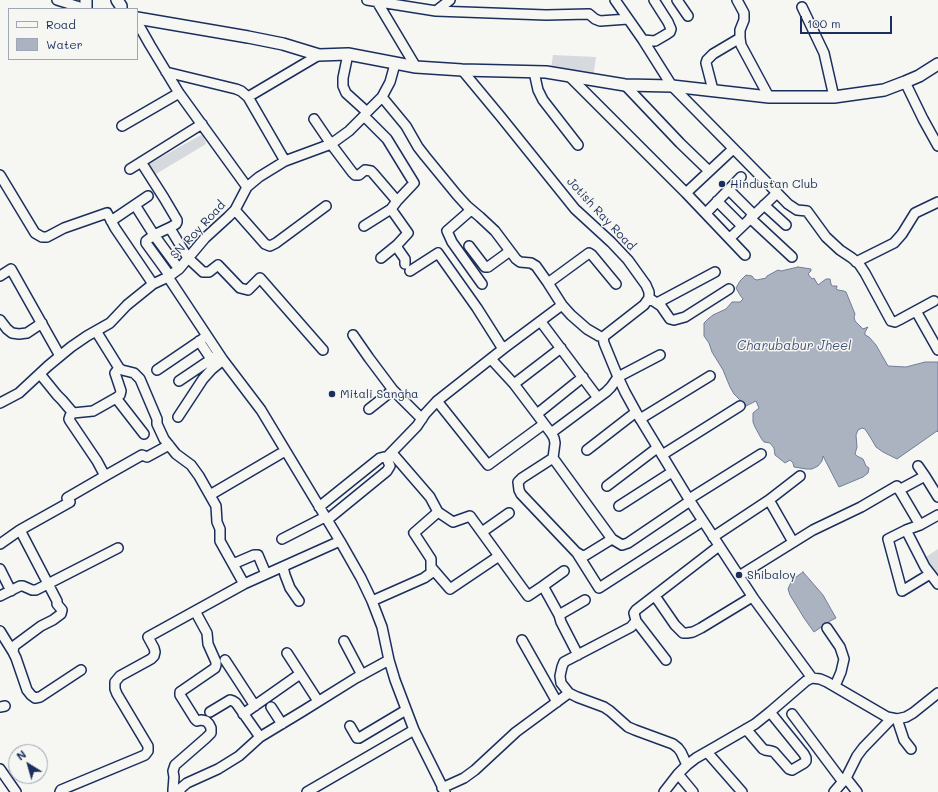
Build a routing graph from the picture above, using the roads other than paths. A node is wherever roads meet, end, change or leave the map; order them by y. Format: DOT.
graph roads {
  1 [pos="57,0"];
  2 [pos="367,0"];
  3 [pos="450,0"];
  4 [pos="615,0"];
  5 [pos="654,0"];
  6 [pos="677,0"];
  7 [pos="737,0"];
  8 [pos="376,1"];
  9 [pos="85,4"];
  10 [pos="802,8"];
  11 [pos="436,11"];
  12 [pos="688,16"];
  13 [pos="138,18"];
  14 [pos="628,19"];
  15 [pos="138,24"];
  16 [pos="740,38"];
  17 [pos="643,40"];
  18 [pos="348,54"];
  19 [pos="319,55"];
  20 [pos="395,64"];
  21 [pos="938,64"];
  22 [pos="416,67"];
  23 [pos="462,70"];
  24 [pos="166,72"];
  25 [pos="534,72"];
  26 [pos="568,75"];
  27 [pos="905,82"];
  28 [pos="625,85"];
  29 [pos="672,86"];
  30 [pos="713,90"];
  31 [pos="179,93"];
  32 [pos="248,97"];
  33 [pos="382,97"];
  34 [pos="769,97"];
  35 [pos="834,97"];
  36 [pos="365,114"];
  37 [pos="314,119"];
  38 [pos="202,124"];
  39 [pos="122,126"];
  40 [pos="331,144"];
  41 [pos="578,145"];
  42 [pos="938,146"];
  43 [pos="733,149"];
  44 [pos="141,162"];
  45 [pos="285,162"];
  46 [pos="130,169"];
  47 [pos="709,171"];
  48 [pos="0,175"];
  49 [pos="741,178"];
  50 [pos="247,187"];
  51 [pos="729,190"];
  52 [pos="686,193"];
  53 [pos="777,193"];
  54 [pos="148,196"];
  55 [pos="718,201"];
  56 [pos="938,202"];
  57 [pos="135,205"];
  58 [pos="394,205"];
  59 [pos="764,205"];
  60 [pos="326,206"];
  61 [pos="235,210"];
  62 [pos="471,210"];
  63 [pos="706,213"];
  64 [pos="752,216"];
  65 [pos="111,221"];
  66 [pos="786,224"];
  67 [pos="364,226"];
  68 [pos="742,226"];
  69 [pos="172,227"];
  70 [pos="154,235"];
  71 [pos="730,238"];
  72 [pos="452,242"];
  73 [pos="397,245"];
  74 [pos="470,246"];
  75 [pos="510,251"];
  76 [pos="438,252"];
  77 [pos="745,255"];
  78 [pos="792,257"];
  79 [pos="188,258"];
  80 [pos="381,258"];
  81 [pos="856,262"];
  82 [pos="179,269"];
  83 [pos="715,272"];
  84 [pos="0,276"];
  85 [pos="169,276"];
  86 [pos="548,283"];
  87 [pos="153,284"];
  88 [pos="482,284"];
  89 [pos="616,284"];
  90 [pos="729,289"];
  91 [pos="653,301"];
  92 [pos="934,301"];
  93 [pos="562,305"];
  94 [pos="916,311"];
  95 [pos="0,320"];
  96 [pos="540,322"];
  97 [pos="42,323"];
  98 [pos="96,331"];
  99 [pos="353,335"];
  100 [pos="603,337"];
  101 [pos="203,339"];
  102 [pos="561,348"];
  103 [pos="503,349"];
  104 [pos="323,350"];
  105 [pos="938,350"];
  106 [pos="660,355"];
  107 [pos="60,356"];
  108 [pos="218,357"];
  109 [pos="491,359"];
  110 [pos="119,368"];
  111 [pos="157,370"];
  112 [pos="40,374"];
  113 [pos="710,376"];
  114 [pos="583,377"];
  115 [pos="618,377"];
  116 [pos="179,381"];
  117 [pos="514,384"];
  118 [pos="393,390"];
  119 [pos="116,398"];
  120 [pos="598,398"];
  121 [pos="437,402"];
  122 [pos="0,403"];
  123 [pos="740,406"];
  124 [pos="369,409"];
  125 [pos="73,413"];
  126 [pos="537,414"];
  127 [pos="638,416"];
  128 [pos="178,417"];
  129 [pos="422,419"];
  130 [pos="544,424"];
  131 [pos="551,433"];
  132 [pos="144,434"];
  133 [pos="169,445"];
  134 [pos="587,450"];
  135 [pos="285,451"];
  136 [pos="659,452"];
  137 [pos="761,454"];
  138 [pos="389,456"];
  139 [pos="553,458"];
  140 [pos="918,466"];
  141 [pos="672,472"];
  142 [pos="105,476"];
  143 [pos="800,476"];
  144 [pos="925,476"];
  145 [pos="607,486"];
  146 [pos="899,490"];
  147 [pos="210,495"];
  148 [pos="938,498"];
  149 [pos="690,500"];
  150 [pos="769,500"];
  151 [pos="619,506"];
  152 [pos="319,507"];
  153 [pos="438,512"];
  154 [pos="509,513"];
  155 [pos="938,515"];
  156 [pos="326,518"];
  157 [pos="703,521"];
  158 [pos="920,525"];
  159 [pos="20,530"];
  160 [pos="906,530"];
  161 [pos="482,532"];
  162 [pos="714,537"];
  163 [pos="282,539"];
  164 [pos="612,539"];
  165 [pos="340,541"];
  166 [pos="794,542"];
  167 [pos="0,544"];
  168 [pos="719,546"];
  169 [pos="118,548"];
  170 [pos="576,552"];
  171 [pos="500,556"];
  172 [pos="233,564"];
  173 [pos="283,567"];
  174 [pos="431,567"];
  175 [pos="0,569"];
  176 [pos="564,571"];
  177 [pos="266,574"];
  178 [pos="930,574"];
  179 [pos="739,576"];
  180 [pos="48,584"];
  181 [pos="244,584"];
  182 [pos="938,584"];
  183 [pos="543,586"];
  184 [pos="11,591"];
  185 [pos="0,596"];
  186 [pos="655,596"];
  187 [pos="752,597"];
  188 [pos="299,600"];
  189 [pos="585,600"];
  190 [pos="372,601"];
  191 [pos="195,611"];
  192 [pos="559,615"];
  193 [pos="636,621"];
  194 [pos="827,628"];
  195 [pos="0,631"];
  196 [pos="344,640"];
  197 [pos="522,640"];
  198 [pos="13,652"];
  199 [pos="287,652"];
  200 [pos="578,655"];
  201 [pos="225,660"];
  202 [pos="389,660"];
  203 [pos="666,660"];
  204 [pos="81,670"];
  205 [pos="300,674"];
  206 [pos="362,674"];
  207 [pos="812,678"];
  208 [pos="835,686"];
  209 [pos="569,693"];
  210 [pos="938,693"];
  211 [pos="318,701"];
  212 [pos="557,702"];
  213 [pos="255,706"];
  214 [pos="271,707"];
  215 [pos="406,710"];
  216 [pos="210,712"];
  217 [pos="770,712"];
  218 [pos="243,714"];
  219 [pos="792,714"];
  220 [pos="895,718"];
  221 [pos="282,724"];
  222 [pos="350,726"];
  223 [pos="746,729"];
  224 [pos="414,730"];
  225 [pos="260,737"];
  226 [pos="911,749"];
  227 [pos="707,752"];
  228 [pos="687,765"];
  229 [pos="0,770"];
  230 [pos="678,774"];
  231 [pos="845,780"];
  232 [pos="443,790"];
  233 [pos="16,792"];
  234 [pos="60,792"];
  235 [pos="173,792"];
  236 [pos="180,792"];
  237 [pos="307,792"];
  238 [pos="664,792"];
  239 [pos="693,792"];
  240 [pos="742,792"];
  241 [pos="834,792"];
  242 [pos="857,792"];
  1 -- 9 [label="street"];
  2 -- 8 [label="street"];
  3 -- 11 [label="street"];
  4 -- 14 [label="street"];
  5 -- 17 [label="street"];
  6 -- 12 [label="street"];
  7 -- 16 [label="street"];
  8 -- 11 [label="street"];
  8 -- 22 [label="street"];
  10 -- 35 [label="street"];
  11 -- 14 [label="street"];
  13 -- 19 [label="main road"];
  14 -- 17 [label="street"];
  15 -- 24 [label="street"];
  16 -- 30 [label="street"];
  16 -- 34 [label="street"];
  17 -- 29 [label="street"];
  18 -- 19 [label="main road"];
  18 -- 20 [label="main road"];
  18 -- 36 [label="street"];
  19 -- 32 [label="street"];
  20 -- 22 [label="main road"];
  20 -- 33 [label="street, SN Roy Road"];
  21 -- 27 [label="main road"];
  22 -- 23 [label="main road"];
  23 -- 25 [label="main road"];
  23 -- 91 [label="street, Jotish Ray Road"];
  24 -- 31 [label="street"];
  24 -- 32 [label="street"];
  25 -- 26 [label="main road"];
  25 -- 41 [label="street"];
  26 -- 28 [label="main road"];
  26 -- 52 [label="street"];
  27 -- 35 [label="main road"];
  27 -- 42 [label="street"];
  28 -- 29 [label="main road"];
  28 -- 47 [label="street"];
  29 -- 30 [label="main road"];
  29 -- 43 [label="street"];
  30 -- 34 [label="main road"];
  31 -- 38 [label="street"];
  31 -- 39 [label="street"];
  32 -- 45 [label="street"];
  33 -- 36 [label="street, SN Roy Road"];
  33 -- 62 [label="street"];
  34 -- 35 [label="main road"];
  36 -- 40 [label="street, SN Roy Road"];
  36 -- 58 [label="street"];
  37 -- 40 [label="street"];
  38 -- 44 [label="street"];
  38 -- 50 [label="street"];
  40 -- 45 [label="street, SN Roy Road"];
  40 -- 58 [label="street"];
  43 -- 47 [label="street"];
  43 -- 53 [label="street"];
  44 -- 46 [label="street"];
  44 -- 69 [label="street"];
  45 -- 50 [label="street, SN Roy Road"];
  47 -- 52 [label="street"];
  48 -- 65 [label="street"];
  49 -- 51 [label="street"];
  50 -- 61 [label="street, SN Roy Road"];
  51 -- 55 [label="street"];
  51 -- 64 [label="street"];
  52 -- 63 [label="street"];
  53 -- 59 [label="street"];
  53 -- 81 [label="street"];
  54 -- 57 [label="street"];
  55 -- 63 [label="street"];
  55 -- 68 [label="street"];
  56 -- 81 [label="street"];
  57 -- 65 [label="street"];
  57 -- 70 [label="street"];
  58 -- 67 [label="street"];
  58 -- 73 [label="street"];
  59 -- 64 [label="street"];
  59 -- 66 [label="street"];
  60 -- 61 [label="street"];
  61 -- 79 [label="street, SN Roy Road"];
  62 -- 72 [label="street"];
  62 -- 75 [label="street"];
  63 -- 71 [label="street"];
  64 -- 68 [label="street"];
  64 -- 78 [label="street"];
  65 -- 87 [label="street"];
  68 -- 71 [label="street"];
  69 -- 70 [label="street"];
  69 -- 79 [label="street"];
  70 -- 82 [label="street"];
  70 -- 85 [label="street"];
  71 -- 77 [label="street"];
  72 -- 76 [label="street"];
  72 -- 88 [label="street"];
  73 -- 76 [label="street"];
  73 -- 80 [label="street"];
  74 -- 75 [label="street"];
  75 -- 86 [label="street"];
  76 -- 103 [label="street"];
  79 -- 82 [label="street, SN Roy Road"];
  79 -- 104 [label="street"];
  81 -- 94 [label="street"];
  82 -- 85 [label="street, SN Roy Road"];
  83 -- 91 [label="street"];
  84 -- 97 [label="street"];
  85 -- 87 [label="street, SN Roy Road"];
  85 -- 101 [label="street"];
  86 -- 89 [label="street"];
  86 -- 93 [label="street"];
  87 -- 98 [label="street, SN Roy Road"];
  90 -- 91 [label="street"];
  91 -- 100 [label="street"];
  92 -- 94 [label="street"];
  93 -- 96 [label="street"];
  93 -- 100 [label="street"];
  94 -- 105 [label="street"];
  95 -- 97 [label="street"];
  96 -- 102 [label="street"];
  96 -- 103 [label="street"];
  97 -- 107 [label="street"];
  98 -- 107 [label="street, SN Roy Road"];
  98 -- 110 [label="street"];
  99 -- 118 [label="street"];
  100 -- 115 [label="street"];
  101 -- 108 [label="street"];
  101 -- 111 [label="street"];
  102 -- 114 [label="street"];
  102 -- 117 [label="street"];
  103 -- 109 [label="street"];
  106 -- 115 [label="street"];
  107 -- 112 [label="street, SN Roy Road"];
  108 -- 116 [label="street"];
  108 -- 128 [label="street"];
  108 -- 135 [label="street"];
  109 -- 117 [label="street"];
  109 -- 121 [label="street"];
  110 -- 119 [label="street"];
  110 -- 133 [label="street"];
  112 -- 122 [label="street, SN Roy Road"];
  112 -- 125 [label="street"];
  113 -- 127 [label="street"];
  114 -- 120 [label="street"];
  114 -- 126 [label="street"];
  115 -- 120 [label="street"];
  115 -- 127 [label="street"];
  117 -- 126 [label="street"];
  118 -- 124 [label="street"];
  118 -- 129 [label="street"];
  119 -- 125 [label="street"];
  119 -- 132 [label="street"];
  120 -- 131 [label="street"];
  121 -- 129 [label="street"];
  121 -- 130 [label="street"];
  123 -- 136 [label="street"];
  125 -- 142 [label="street"];
  126 -- 130 [label="street"];
  127 -- 134 [label="street"];
  127 -- 136 [label="street"];
  129 -- 138 [label="street"];
  130 -- 131 [label="street"];
  131 -- 139 [label="street"];
  133 -- 142 [label="street"];
  133 -- 147 [label="street"];
  135 -- 147 [label="street"];
  135 -- 152 [label="street"];
  136 -- 141 [label="street"];
  136 -- 145 [label="street"];
  137 -- 149 [label="street"];
  138 -- 152 [label="street"];
  138 -- 153 [label="street"];
  138 -- 156 [label="street"];
  139 -- 164 [label="street"];
  139 -- 170 [label="street"];
  140 -- 144 [label="street"];
  141 -- 149 [label="street"];
  141 -- 151 [label="street"];
  142 -- 159 [label="street"];
  143 -- 150 [label="street"];
  144 -- 146 [label="street"];
  144 -- 148 [label="street"];
  146 -- 158 [label="street"];
  146 -- 166 [label="street"];
  147 -- 172 [label="street"];
  149 -- 157 [label="street"];
  149 -- 164 [label="street"];
  150 -- 162 [label="street"];
  150 -- 166 [label="street"];
  152 -- 156 [label="street"];
  153 -- 161 [label="street"];
  153 -- 174 [label="street"];
  154 -- 161 [label="street"];
  155 -- 158 [label="street"];
  156 -- 163 [label="street"];
  156 -- 165 [label="street"];
  157 -- 162 [label="street"];
  157 -- 170 [label="street"];
  158 -- 160 [label="street"];
  159 -- 167 [label="street"];
  159 -- 180 [label="street"];
  160 -- 178 [label="street"];
  160 -- 178 [label="street"];
  161 -- 171 [label="street"];
  162 -- 168 [label="street"];
  164 -- 170 [label="street"];
  165 -- 173 [label="street"];
  165 -- 190 [label="street"];
  166 -- 179 [label="street"];
  168 -- 179 [label="street"];
  168 -- 186 [label="street"];
  169 -- 180 [label="street"];
  171 -- 174 [label="street"];
  171 -- 183 [label="street"];
  172 -- 177 [label="street"];
  172 -- 181 [label="street"];
  173 -- 177 [label="street"];
  173 -- 188 [label="street"];
  174 -- 190 [label="street"];
  175 -- 184 [label="street"];
  176 -- 183 [label="street"];
  177 -- 181 [label="street"];
  178 -- 182 [label="street"];
  179 -- 187 [label="street"];
  180 -- 184 [label="street"];
  180 -- 198 [label="street"];
  181 -- 191 [label="street"];
  183 -- 192 [label="street"];
  184 -- 185 [label="street"];
  186 -- 187 [label="street"];
  186 -- 193 [label="street"];
  187 -- 207 [label="street"];
  189 -- 192 [label="street"];
  190 -- 202 [label="street"];
  191 -- 234 [label="street"];
  191 -- 235 [label="street"];
  192 -- 200 [label="street"];
  193 -- 200 [label="street"];
  193 -- 203 [label="street"];
  194 -- 208 [label="street"];
  195 -- 198 [label="street"];
  196 -- 206 [label="street"];
  197 -- 212 [label="street"];
  198 -- 204 [label="street"];
  199 -- 205 [label="street"];
  200 -- 209 [label="street"];
  201 -- 213 [label="street"];
  202 -- 206 [label="street"];
  202 -- 215 [label="street"];
  205 -- 211 [label="street"];
  205 -- 213 [label="street"];
  206 -- 211 [label="street"];
  207 -- 208 [label="street"];
  207 -- 217 [label="street"];
  208 -- 220 [label="street"];
  209 -- 212 [label="street"];
  209 -- 228 [label="street"];
  210 -- 220 [label="street"];
  211 -- 221 [label="street"];
  212 -- 232 [label="street"];
  213 -- 218 [label="street"];
  214 -- 221 [label="street"];
  215 -- 222 [label="street"];
  215 -- 224 [label="street"];
  216 -- 218 [label="street"];
  217 -- 223 [label="street"];
  217 -- 223 [label="street"];
  218 -- 225 [label="street"];
  219 -- 231 [label="street"];
  220 -- 226 [label="street"];
  220 -- 231 [label="street"];
  221 -- 225 [label="street"];
  223 -- 227 [label="street"];
  224 -- 232 [label="street"];
  224 -- 237 [label="street"];
  225 -- 236 [label="street"];
  227 -- 228 [label="street"];
  227 -- 240 [label="street"];
  228 -- 230 [label="street"];
  229 -- 233 [label="street"];
  230 -- 238 [label="street"];
  230 -- 239 [label="street"];
  231 -- 241 [label="street"];
  231 -- 242 [label="street"];
}
